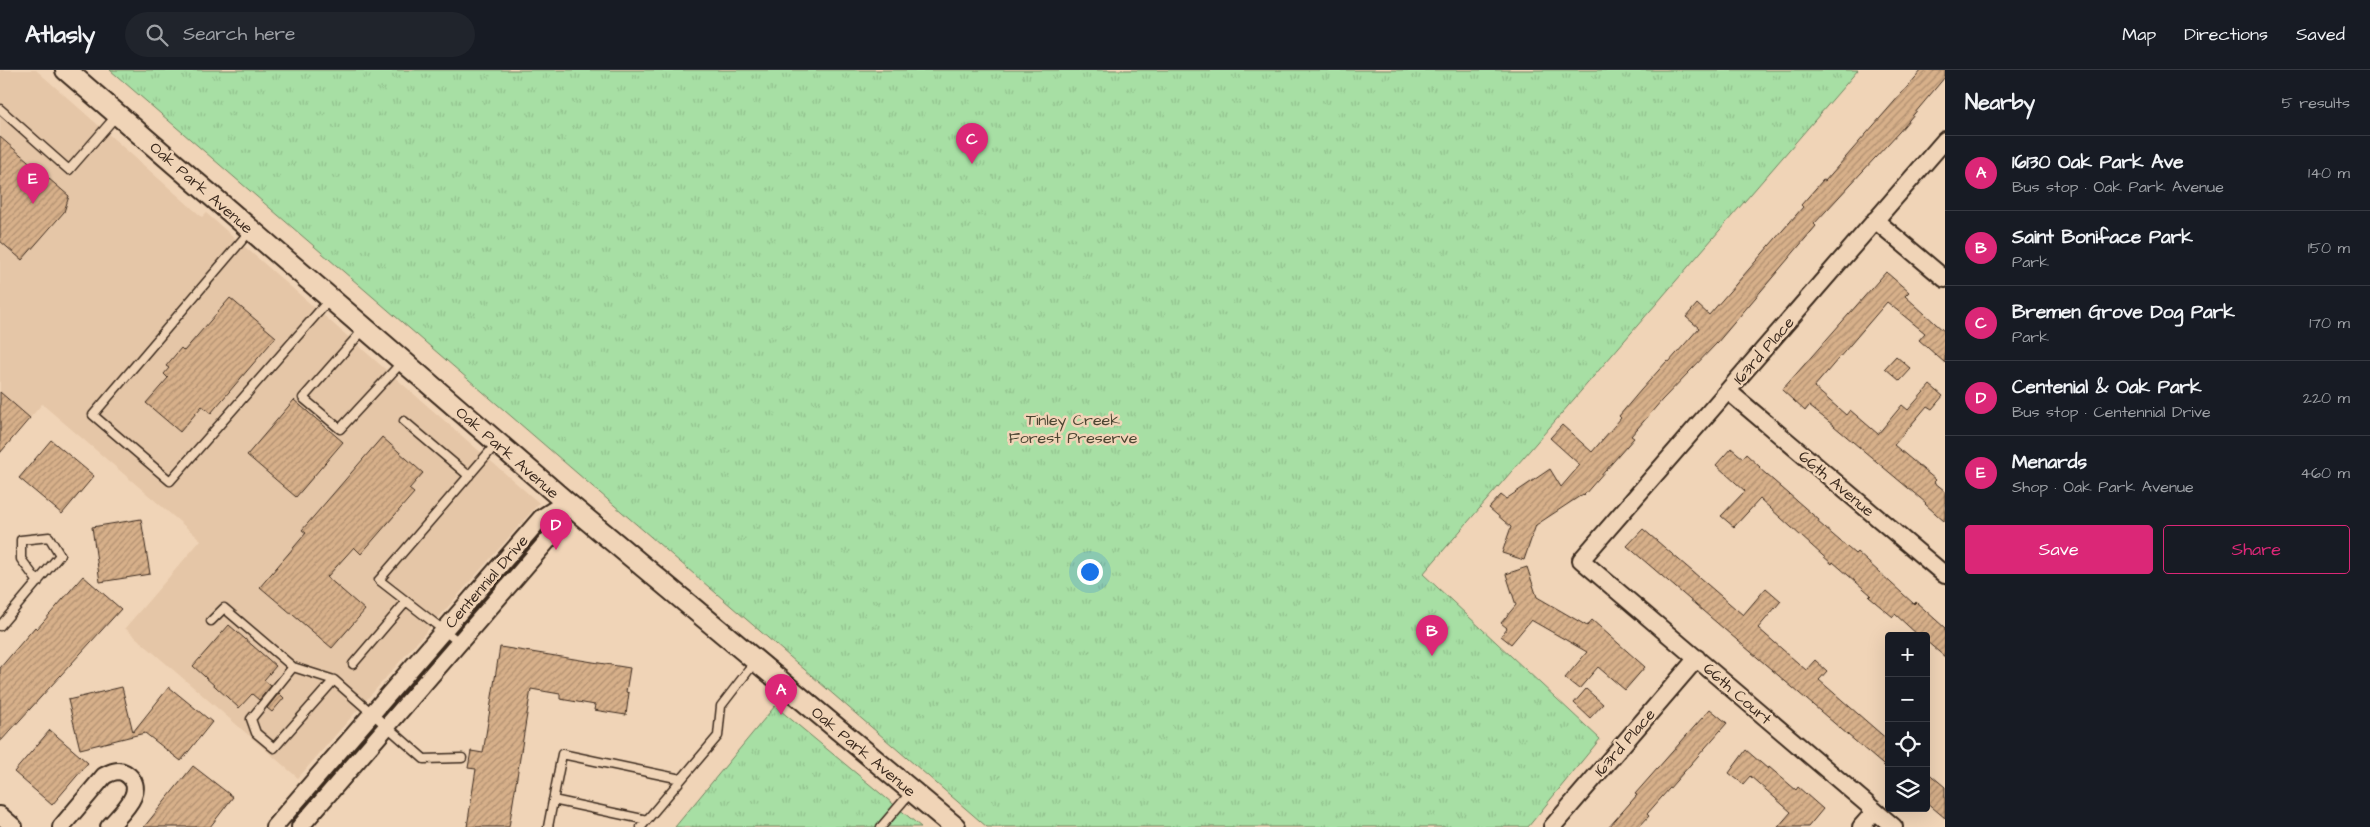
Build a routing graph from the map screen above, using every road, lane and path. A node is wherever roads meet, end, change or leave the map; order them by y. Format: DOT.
graph roads {
  1 [pos="66,70"];
  2 [pos="0,109"];
  3 [pos="117,115"];
  4 [pos="1945,140"];
  5 [pos="1875,220"];
  6 [pos="251,229"];
  7 [pos="1945,279"];
  8 [pos="331,298"];
  9 [pos="365,328"];
  10 [pos="403,361"];
  11 [pos="1728,390"];
  12 [pos="404,421"];
  13 [pos="498,443"];
  14 [pos="469,476"];
  15 [pos="566,502"];
  16 [pos="1581,560"];
  17 [pos="1945,575"];
  18 [pos="38,582"];
  19 [pos="406,602"];
  20 [pos="211,621"];
  21 [pos="0,626"];
  22 [pos="444,631"];
  23 [pos="460,643"];
  24 [pos="1698,658"];
  25 [pos="756,661"];
  26 [pos="353,664"];
  27 [pos="293,667"];
  28 [pos="334,680"];
  29 [pos="372,713"];
  30 [pos="388,727"];
  31 [pos="462,758"];
  32 [pos="681,779"];
  33 [pos="912,791"];
  34 [pos="553,800"];
  35 [pos="1875,811"];
  36 [pos="0,815"];
  37 [pos="647,820"];
  38 [pos="14,827"];
  39 [pos="60,827"];
  40 [pos="110,827"];
  41 [pos="274,827"];
  42 [pos="300,827"];
  43 [pos="548,827"];
  44 [pos="641,827"];
  45 [pos="882,827"];
  46 [pos="956,827"];
  47 [pos="1552,827"];
  48 [pos="1861,827"];
  49 [pos="1894,827"];
  1 -- 3 [label="street, Oak Park Avenue"];
  2 -- 3 [label="lane"];
  3 -- 6 [label="street, Oak Park Avenue"];
  4 -- 5 [label="street, 163rd Place"];
  5 -- 7 [label="street"];
  5 -- 11 [label="street, 163rd Place"];
  6 -- 8 [label="street, Oak Park Avenue"];
  6 -- 8 [label="lane"];
  8 -- 9 [label="street, Oak Park Avenue"];
  9 -- 10 [label="street, Oak Park Avenue"];
  9 -- 10 [label="lane"];
  10 -- 13 [label="street, Oak Park Avenue"];
  11 -- 16 [label="street, 163rd Place"];
  11 -- 17 [label="street, 66th Avenue"];
  12 -- 14 [label="lane"];
  13 -- 14 [label="lane"];
  13 -- 15 [label="street, Oak Park Avenue"];
  14 -- 19 [label="lane"];
  15 -- 22 [label="street, Centennial Drive"];
  15 -- 23 [label="street, Centennial Drive"];
  15 -- 25 [label="street, Oak Park Avenue"];
  16 -- 24 [label="street, 66th Court"];
  18 -- 18 [label="lane"];
  18 -- 21 [label="lane"];
  19 -- 22 [label="lane"];
  19 -- 26 [label="lane"];
  20 -- 27 [label="lane"];
  22 -- 23 [label="lane"];
  22 -- 29 [label="street, Centennial Drive"];
  23 -- 30 [label="street, Centennial Drive"];
  24 -- 35 [label="street, 66th Court"];
  24 -- 47 [label="street, 163rd Place"];
  25 -- 32 [label="lane"];
  25 -- 33 [label="street, Oak Park Avenue"];
  27 -- 28 [label="lane"];
  27 -- 28 [label="lane"];
  28 -- 29 [label="lane"];
  29 -- 30 [label="lane"];
  29 -- 41 [label="street, Centennial Drive"];
  30 -- 31 [label="lane"];
  30 -- 42 [label="street, Centennial Drive"];
  32 -- 34 [label="lane"];
  32 -- 37 [label="lane"];
  33 -- 45 [label="lane"];
  33 -- 46 [label="street, Oak Park Avenue"];
  34 -- 37 [label="lane"];
  34 -- 43 [label="lane"];
  35 -- 48 [label="street"];
  35 -- 49 [label="street, 66th Court"];
  36 -- 38 [label="street"];
  37 -- 44 [label="lane"];
  39 -- 40 [label="street"];
}
